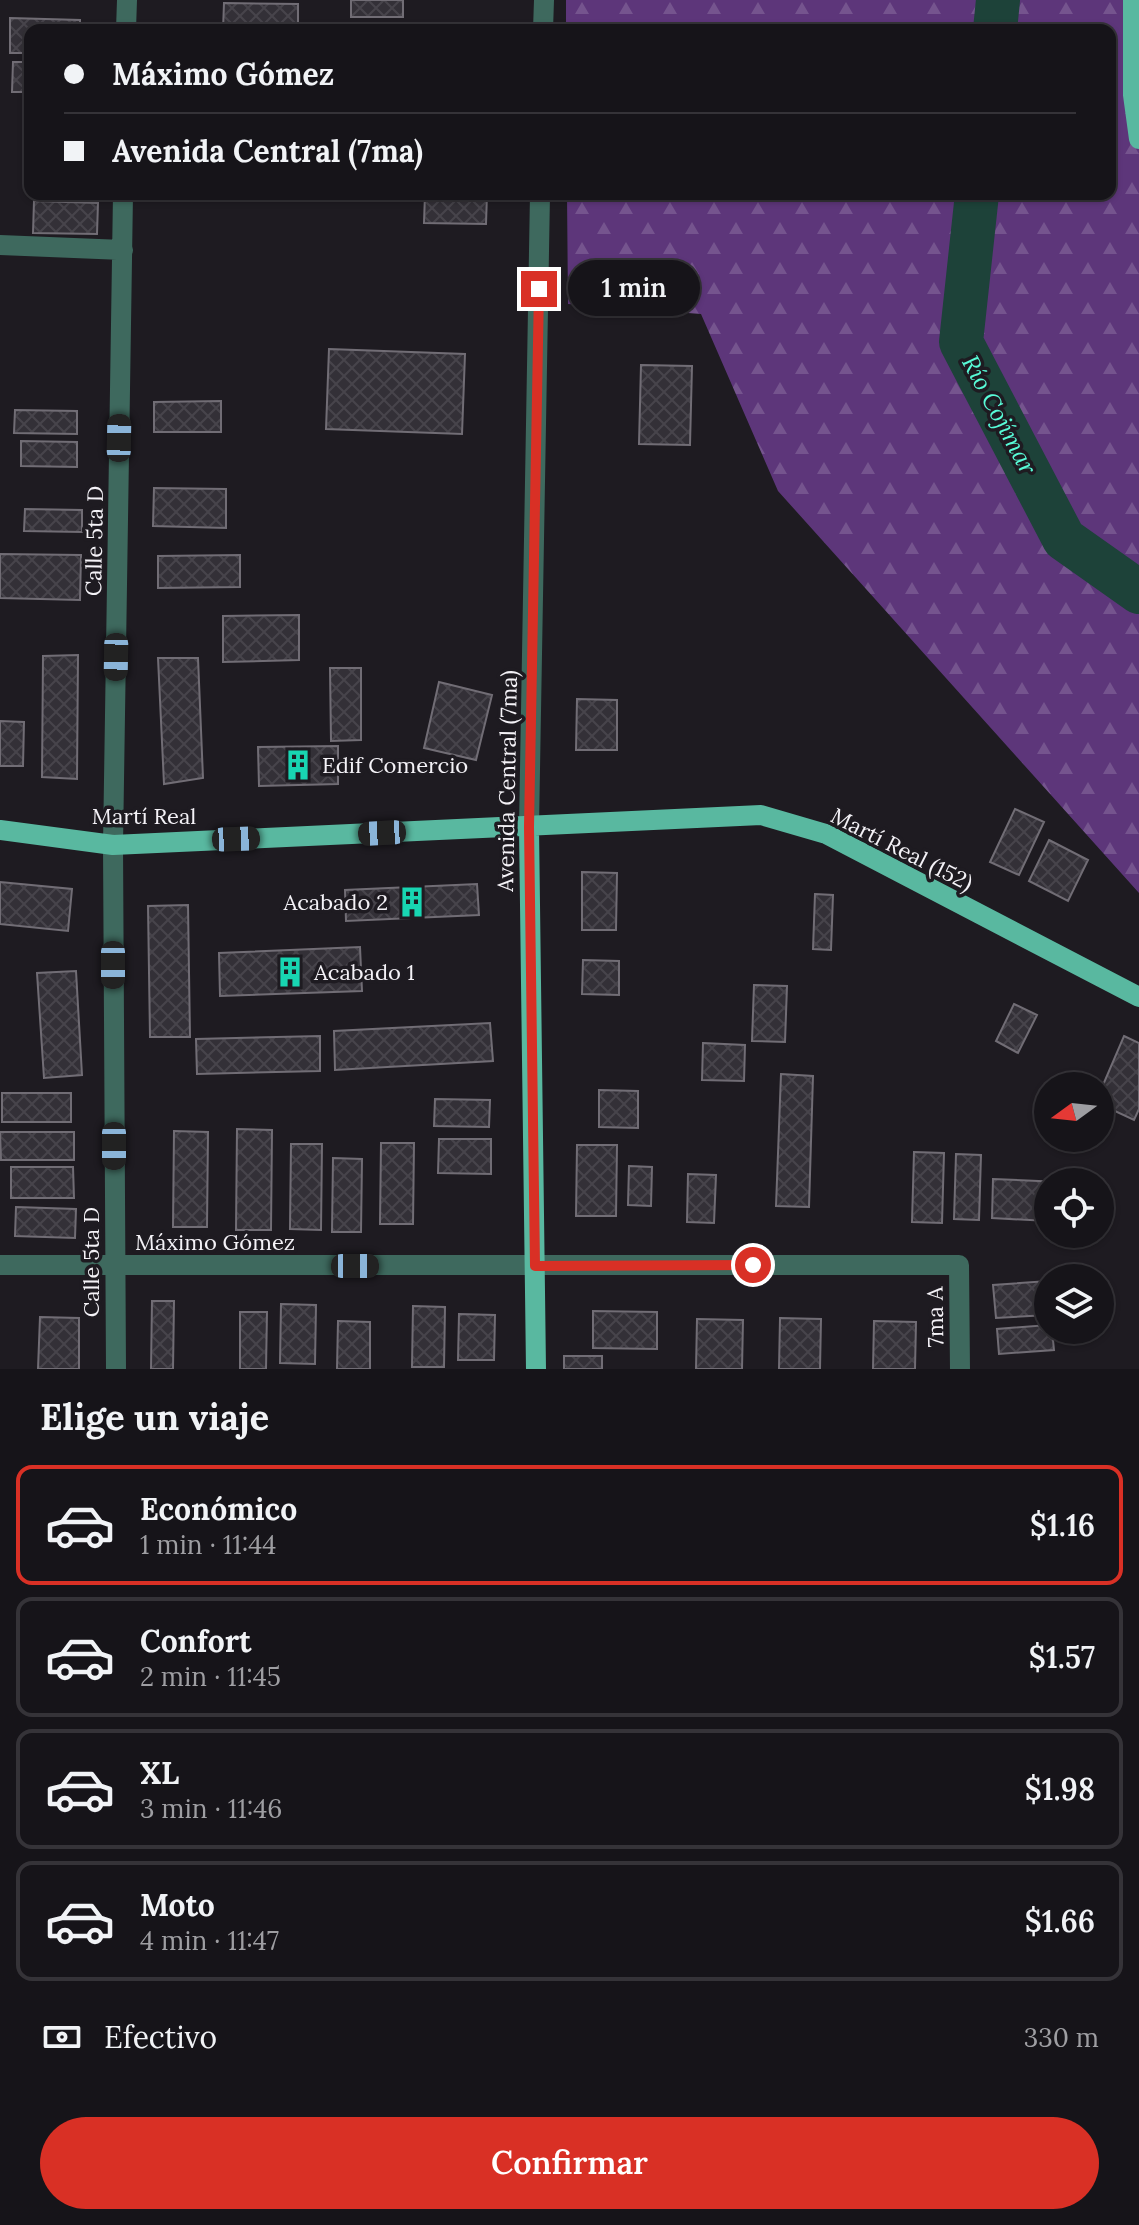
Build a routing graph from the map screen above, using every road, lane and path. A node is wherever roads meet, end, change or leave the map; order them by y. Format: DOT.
graph roads {
  1 [pos="127,0"];
  2 [pos="544,0"];
  3 [pos="1133,0"];
  4 [pos="126,24"];
  5 [pos="543,24"];
  6 [pos="1139,139"];
  7 [pos="123,200"];
  8 [pos="540,200"];
  9 [pos="0,245"];
  10 [pos="123,250"];
  11 [pos="529,827"];
  12 [pos="0,830"];
  13 [pos="113,845"];
  14 [pos="1139,997"];
  15 [pos="0,1265"];
  16 [pos="959,1265"];
  17 [pos="114,1266"];
  18 [pos="535,1266"];
  19 [pos="116,1369"];
  20 [pos="536,1369"];
  21 [pos="960,1369"];
  1 -- 4 [label="street"];
  2 -- 5 [label="street"];
  3 -- 6 [label="main road"];
  7 -- 10 [label="street, Calle 5ta D"];
  8 -- 11 [label="street, Avenida Central (7ma)"];
  9 -- 10 [label="street"];
  10 -- 13 [label="street, Calle 5ta D"];
  11 -- 13 [label="main road, Martí Real"];
  11 -- 14 [label="main road, Martí Real (152)"];
  11 -- 18 [label="main road, Avenida Central (7ma)"];
  12 -- 13 [label="main road, Martí Real"];
  13 -- 17 [label="street, Calle 5ta D"];
  15 -- 17 [label="street, Máximo Gómez"];
  16 -- 18 [label="street, Máximo Gómez"];
  16 -- 21 [label="street, 7ma A"];
  17 -- 18 [label="street, Máximo Gómez"];
  17 -- 19 [label="street, Calle 5ta D"];
  18 -- 20 [label="main road, Avenida Central (7ma)"];
}
